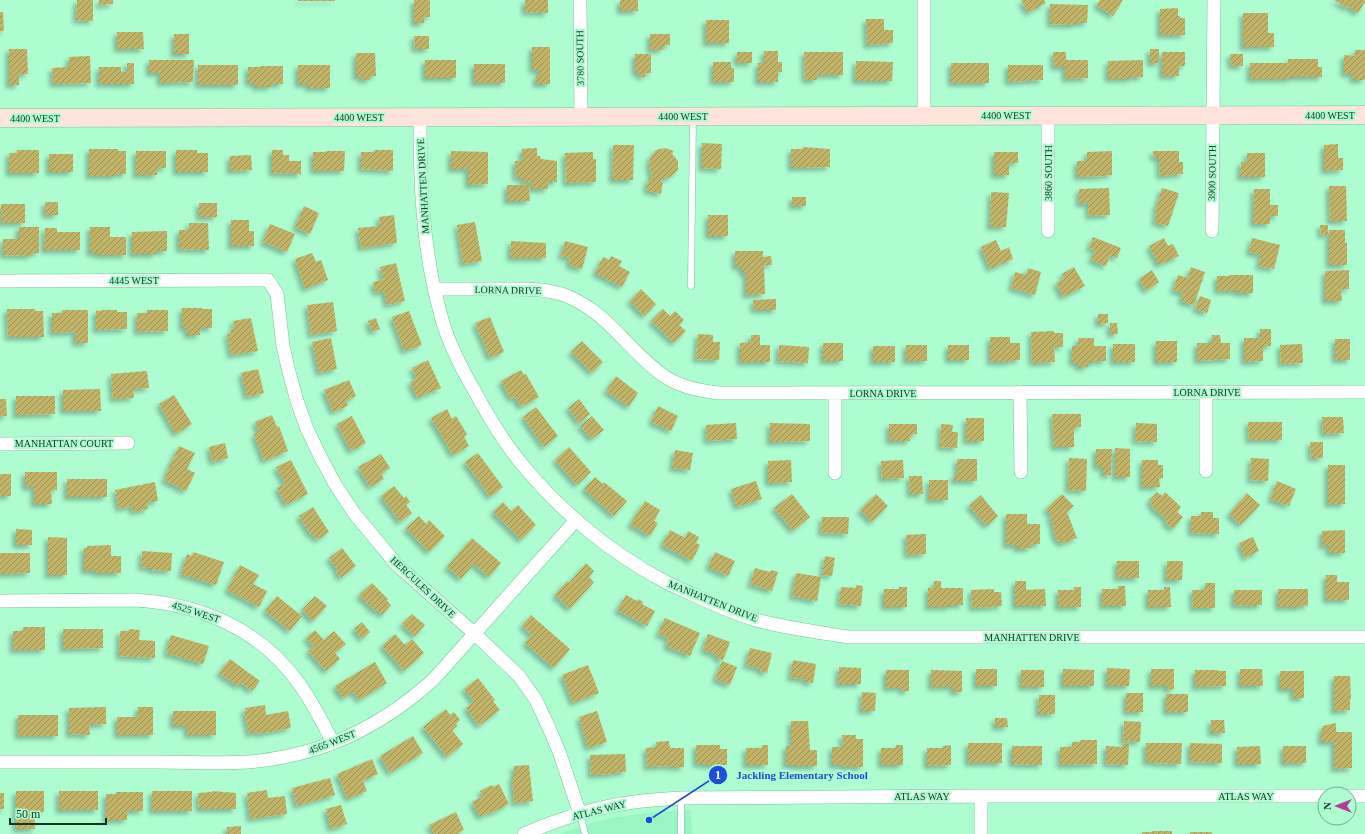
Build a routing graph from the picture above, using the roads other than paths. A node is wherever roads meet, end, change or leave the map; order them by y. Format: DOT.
graph roads {
  1 [pos="580,0"];
  2 [pos="924,0"];
  3 [pos="1214,0"];
  4 [pos="1048,115"];
  5 [pos="1213,115"];
  6 [pos="1365,115"];
  7 [pos="581,116"];
  8 [pos="693,116"];
  9 [pos="924,116"];
  10 [pos="420,117"];
  11 [pos="0,118"];
  12 [pos="1048,231"];
  13 [pos="1212,232"];
  14 [pos="268,280"];
  15 [pos="0,281"];
  16 [pos="691,286"];
  17 [pos="434,289"];
  18 [pos="1020,392"];
  19 [pos="1206,392"];
  20 [pos="1365,392"];
  21 [pos="835,393"];
  22 [pos="128,443"];
  23 [pos="0,444"];
  24 [pos="1206,471"];
  25 [pos="1020,472"];
  26 [pos="835,473"];
  27 [pos="576,520"];
  28 [pos="0,601"];
  29 [pos="475,634"];
  30 [pos="1365,637"];
  31 [pos="333,743"];
  32 [pos="0,762"];
  33 [pos="981,796"];
  34 [pos="1317,796"];
  35 [pos="680,798"];
  36 [pos="580,814"];
  37 [pos="524,834"];
  38 [pos="585,834"];
  39 [pos="680,834"];
  40 [pos="981,834"];
  1 -- 7 [label="street, 3780 SOUTH"];
  2 -- 9 [label="street"];
  3 -- 5 [label="street, 3900 SOUTH"];
  4 -- 5 [label="street, 4400 WEST"];
  4 -- 9 [label="street, 4400 WEST"];
  4 -- 12 [label="street, 3860 SOUTH"];
  5 -- 6 [label="street, 4400 WEST"];
  5 -- 13 [label="street, 3900 SOUTH"];
  7 -- 8 [label="street, 4400 WEST"];
  7 -- 10 [label="street, 4400 WEST"];
  8 -- 9 [label="street, 4400 WEST"];
  8 -- 16 [label="lane"];
  10 -- 11 [label="street, 4400 WEST"];
  10 -- 17 [label="street, MANHATTEN DRIVE"];
  14 -- 15 [label="street, 4445 WEST"];
  14 -- 29 [label="street, HERCULES DRIVE"];
  17 -- 21 [label="street, LORNA DRIVE"];
  17 -- 27 [label="street, MANHATTEN DRIVE"];
  18 -- 19 [label="street, LORNA DRIVE"];
  18 -- 21 [label="street, LORNA DRIVE"];
  18 -- 25 [label="street"];
  19 -- 20 [label="street, LORNA DRIVE"];
  19 -- 24 [label="street"];
  21 -- 26 [label="street"];
  22 -- 23 [label="street, MANHATTAN COURT"];
  27 -- 29 [label="street, 4565 WEST"];
  27 -- 30 [label="street, MANHATTEN DRIVE"];
  28 -- 31 [label="street, 4525 WEST"];
  29 -- 31 [label="street, 4565 WEST"];
  29 -- 36 [label="street, HERCULES DRIVE"];
  31 -- 32 [label="street, 4565 WEST"];
  33 -- 34 [label="street, ATLAS WAY"];
  33 -- 35 [label="street, ATLAS WAY"];
  33 -- 40 [label="street"];
  35 -- 36 [label="street, ATLAS WAY"];
  35 -- 39 [label="lane"];
  36 -- 37 [label="street, ATLAS WAY"];
  36 -- 38 [label="lane"];
}
